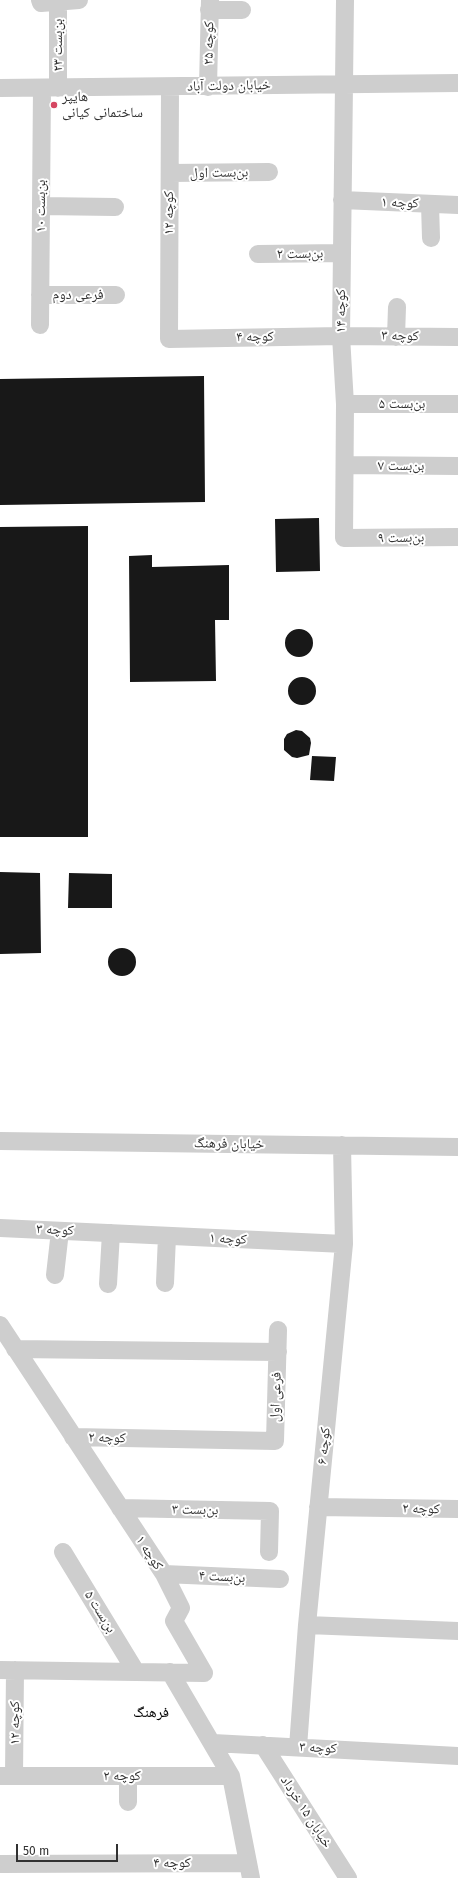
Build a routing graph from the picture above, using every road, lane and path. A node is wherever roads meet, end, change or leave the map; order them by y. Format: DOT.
graph roads {
  1 [pos="40,0"];
  2 [pos="79,0"];
  3 [pos="345,0"];
  4 [pos="58,3"];
  5 [pos="210,5"];
  6 [pos="242,10"];
  7 [pos="458,83"];
  8 [pos="343,84"];
  9 [pos="170,87"];
  10 [pos="208,87"];
  11 [pos="0,88"];
  12 [pos="50,88"];
  13 [pos="269,172"];
  14 [pos="170,174"];
  15 [pos="342,200"];
  16 [pos="430,204"];
  17 [pos="458,205"];
  18 [pos="41,206"];
  19 [pos="115,207"];
  20 [pos="431,238"];
  21 [pos="342,253"];
  22 [pos="258,254"];
  23 [pos="40,294"];
  24 [pos="116,295"];
  25 [pos="397,307"];
  26 [pos="40,325"];
  27 [pos="341,336"];
  28 [pos="396,337"];
  29 [pos="458,337"];
  30 [pos="169,339"];
  31 [pos="345,404"];
  32 [pos="458,404"];
  33 [pos="345,465"];
  34 [pos="458,466"];
  35 [pos="458,537"];
  36 [pos="344,538"];
  37 [pos="0,1141"];
  38 [pos="342,1145"];
  39 [pos="458,1147"];
  40 [pos="0,1228"];
  41 [pos="60,1231"];
  42 [pos="111,1233"];
  43 [pos="167,1236"];
  44 [pos="344,1244"];
  45 [pos="55,1275"];
  46 [pos="164,1283"];
  47 [pos="108,1284"];
  48 [pos="0,1326"];
  49 [pos="278,1330"];
  50 [pos="15,1349"];
  51 [pos="278,1352"];
  52 [pos="73,1437"];
  53 [pos="275,1441"];
  54 [pos="318,1507"];
  55 [pos="120,1508"];
  56 [pos="455,1509"];
  57 [pos="63,1552"];
  58 [pos="269,1552"];
  59 [pos="164,1574"];
  60 [pos="280,1579"];
  61 [pos="307,1625"];
  62 [pos="450,1631"];
  63 [pos="8,1670"];
  64 [pos="136,1672"];
  65 [pos="170,1672"];
  66 [pos="213,1743"];
  67 [pos="263,1746"];
  68 [pos="298,1747"];
  69 [pos="458,1756"];
  70 [pos="7,1776"];
  71 [pos="128,1776"];
  72 [pos="231,1776"];
  73 [pos="128,1802"];
  74 [pos="0,1864"];
  75 [pos="249,1870"];
  76 [pos="348,1878"];
  1 -- 4 [label="street"];
  2 -- 4 [label="street"];
  3 -- 8 [label="street, کوچه ۱۴"];
  4 -- 12 [label="street, بن‌بست ۲۳"];
  5 -- 6 [label="street"];
  5 -- 10 [label="street, کوچه ۲۵"];
  7 -- 8 [label="street, خیابان دولت آباد"];
  8 -- 10 [label="street, خیابان دولت آباد"];
  8 -- 15 [label="street, کوچه ۱۴"];
  9 -- 10 [label="street, خیابان دولت آباد"];
  9 -- 12 [label="street, خیابان دولت آباد"];
  9 -- 14 [label="street, کوچه ۱۲"];
  11 -- 12 [label="street, خیابان دولت آباد"];
  12 -- 18 [label="street, بن‌بست ۱۰"];
  13 -- 14 [label="street, بن‌بست اول"];
  14 -- 30 [label="street, کوچه ۱۲"];
  15 -- 16 [label="street, کوچه ۱"];
  15 -- 21 [label="street, کوچه ۱۴"];
  16 -- 17 [label="street, کوچه ۱"];
  16 -- 20 [label="street"];
  18 -- 19 [label="street"];
  18 -- 23 [label="street, بن‌بست ۱۰"];
  21 -- 22 [label="street, بن‌بست ۲"];
  21 -- 27 [label="street, کوچه ۱۴"];
  23 -- 24 [label="street, فرعی دوم"];
  23 -- 26 [label="street, بن‌بست ۱۰"];
  25 -- 28 [label="street"];
  27 -- 28 [label="street, کوچه ۳"];
  27 -- 30 [label="street, کوچه ۴"];
  27 -- 31 [label="street, کوچه ۱۴"];
  28 -- 29 [label="street, کوچه ۳"];
  31 -- 32 [label="street, بن‌بست ۵"];
  31 -- 33 [label="street, کوچه ۱۴"];
  33 -- 34 [label="street, بن‌بست ۷"];
  33 -- 36 [label="street, کوچه ۱۴"];
  35 -- 36 [label="street, بن‌بست ۹"];
  37 -- 38 [label="street, خیابان فرهنگ"];
  38 -- 39 [label="street, خیابان فرهنگ"];
  38 -- 44 [label="street, کوچه ۶"];
  40 -- 41 [label="street, کوچه ۳"];
  41 -- 42 [label="street, کوچه ۳"];
  41 -- 45 [label="street"];
  42 -- 43 [label="street, کوچه ۱"];
  42 -- 47 [label="street"];
  43 -- 44 [label="street, کوچه ۱"];
  43 -- 46 [label="street"];
  44 -- 54 [label="street, کوچه ۶"];
  48 -- 50 [label="street, کوچه ۲"];
  49 -- 51 [label="street"];
  50 -- 51 [label="street"];
  50 -- 52 [label="street, کوچه ۲"];
  51 -- 53 [label="street, فرعی اول"];
  52 -- 53 [label="street, کوچه ۲"];
  52 -- 55 [label="street, کوچه ۱"];
  54 -- 56 [label="street, کوچه ۲"];
  54 -- 61 [label="street, کوچه ۶"];
  55 -- 58 [label="street, بن‌بست ۳"];
  55 -- 59 [label="street, کوچه ۱"];
  57 -- 64 [label="street, بن‌بست ۵"];
  59 -- 60 [label="street, بن‌بست ۴"];
  59 -- 65 [label="street, کوچه ۱"];
  61 -- 62 [label="street"];
  61 -- 68 [label="street, کوچه ۶"];
  63 -- 64 [label="street"];
  63 -- 70 [label="street, کوچه ۱۲"];
  64 -- 65 [label="street"];
  65 -- 66 [label="street"];
  66 -- 67 [label="street, کوچه ۳"];
  66 -- 72 [label="street"];
  67 -- 68 [label="street, کوچه ۳"];
  67 -- 76 [label="street, خیابان ۱۵ خرداد"];
  68 -- 69 [label="street, کوچه ۳"];
  70 -- 71 [label="street, کوچه ۲"];
  71 -- 72 [label="street, کوچه ۲"];
  71 -- 73 [label="street"];
  72 -- 75 [label="street"];
  74 -- 75 [label="street, کوچه ۴"];
}
